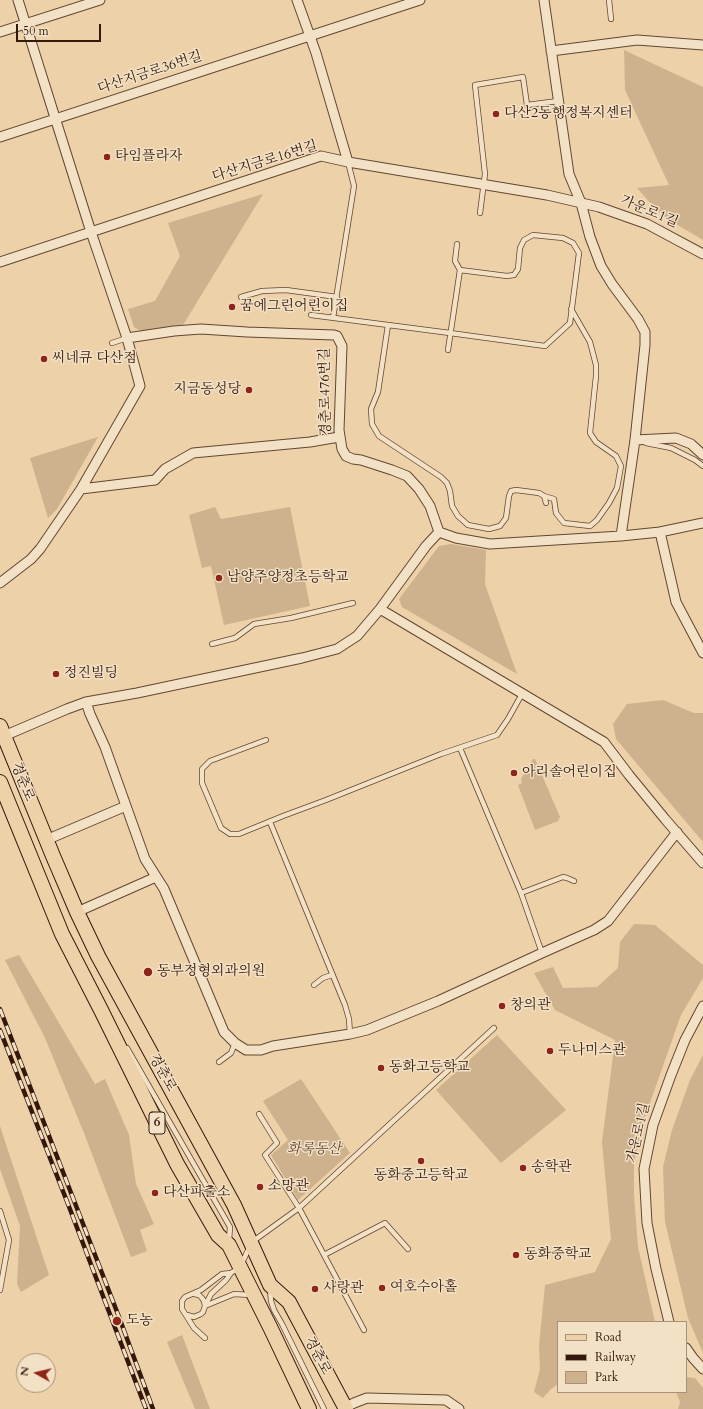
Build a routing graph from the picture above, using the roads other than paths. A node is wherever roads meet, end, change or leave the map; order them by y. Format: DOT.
graph roads {
  1 [pos="18,0"];
  2 [pos="100,0"];
  3 [pos="297,0"];
  4 [pos="420,0"];
  5 [pos="544,0"];
  6 [pos="609,0"];
  7 [pos="611,19"];
  8 [pos="25,24"];
  9 [pos="0,32"];
  10 [pos="310,37"];
  11 [pos="703,45"];
  12 [pos="551,51"];
  13 [pos="558,101"];
  14 [pos="55,119"];
  15 [pos="0,137"];
  16 [pos="348,162"];
  17 [pos="484,185"];
  18 [pos="581,203"];
  19 [pos="480,213"];
  20 [pos="91,232"];
  21 [pos="457,244"];
  22 [pos="703,254"];
  23 [pos="0,262"];
  24 [pos="460,270"];
  25 [pos="241,297"];
  26 [pos="337,297"];
  27 [pos="572,309"];
  28 [pos="311,315"];
  29 [pos="333,318"];
  30 [pos="388,325"];
  31 [pos="450,333"];
  32 [pos="127,338"];
  33 [pos="112,343"];
  34 [pos="448,350"];
  35 [pos="340,437"];
  36 [pos="635,440"];
  37 [pos="703,455"];
  38 [pos="703,466"];
  39 [pos="81,489"];
  40 [pos="544,496"];
  41 [pos="546,503"];
  42 [pos="703,523"];
  43 [pos="439,532"];
  44 [pos="660,532"];
  45 [pos="621,536"];
  46 [pos="0,583"];
  47 [pos="353,603"];
  48 [pos="380,609"];
  49 [pos="212,644"];
  50 [pos="703,653"];
  51 [pos="522,694"];
  52 [pos="86,702"];
  53 [pos="2,731"];
  54 [pos="266,740"];
  55 [pos="460,748"];
  56 [pos="0,782"];
  57 [pos="126,806"];
  58 [pos="270,822"];
  59 [pos="677,832"];
  60 [pos="46,840"];
  61 [pos="703,863"];
  62 [pos="156,877"];
  63 [pos="574,881"];
  64 [pos="521,894"];
  65 [pos="77,912"];
  66 [pos="542,953"];
  67 [pos="332,975"];
  68 [pos="314,986"];
  69 [pos="703,1006"];
  70 [pos="494,1028"];
  71 [pos="350,1034"];
  72 [pos="235,1043"];
  73 [pos="219,1062"];
  74 [pos="259,1114"];
  75 [pos="299,1208"];
  76 [pos="0,1212"];
  77 [pos="252,1242"];
  78 [pos="408,1249"];
  79 [pos="324,1255"];
  80 [pos="235,1270"];
  81 [pos="2,1271"];
  82 [pos="270,1285"];
  83 [pos="0,1290"];
  84 [pos="193,1294"];
  85 [pos="254,1295"];
  86 [pos="205,1306"];
  87 [pos="187,1315"];
  88 [pos="669,1321"];
  89 [pos="364,1330"];
  90 [pos="205,1338"];
  91 [pos="687,1350"];
  92 [pos="703,1369"];
  93 [pos="346,1408"];
  94 [pos="310,1409"];
  95 [pos="324,1409"];
  96 [pos="459,1409"];
  1 -- 8 [label="street"];
  2 -- 8 [label="street"];
  3 -- 10 [label="street"];
  4 -- 10 [label="street, 다산지금로36번길"];
  5 -- 12 [label="street"];
  6 -- 7 [label="lane"];
  8 -- 9 [label="street"];
  8 -- 14 [label="street"];
  10 -- 14 [label="street, 다산지금로36번길"];
  10 -- 16 [label="street"];
  11 -- 12 [label="street"];
  12 -- 13 [label="street"];
  13 -- 17 [label="lane"];
  13 -- 18 [label="street"];
  14 -- 15 [label="street, 다산지금로36번길"];
  14 -- 20 [label="street"];
  16 -- 17 [label="street, 다산지금로16번길"];
  16 -- 20 [label="street, 다산지금로16번길"];
  16 -- 26 [label="lane"];
  17 -- 18 [label="street, 다산지금로16번길"];
  17 -- 19 [label="lane"];
  18 -- 22 [label="street, 가운로1길"];
  18 -- 36 [label="street"];
  20 -- 23 [label="street, 다산지금로16번길"];
  20 -- 32 [label="street"];
  21 -- 24 [label="lane"];
  24 -- 27 [label="lane"];
  24 -- 31 [label="lane"];
  25 -- 26 [label="lane"];
  26 -- 29 [label="lane"];
  27 -- 31 [label="lane"];
  27 -- 40 [label="lane"];
  28 -- 29 [label="lane"];
  29 -- 30 [label="lane"];
  30 -- 31 [label="lane"];
  30 -- 40 [label="lane"];
  31 -- 34 [label="lane"];
  32 -- 33 [label="lane"];
  32 -- 35 [label="street, 경춘로476번길"];
  32 -- 39 [label="street"];
  35 -- 39 [label="street"];
  35 -- 43 [label="street, 경춘로476번길"];
  36 -- 37 [label="street"];
  36 -- 38 [label="lane"];
  36 -- 45 [label="street"];
  39 -- 46 [label="street"];
  40 -- 41 [label="lane"];
  42 -- 44 [label="street"];
  43 -- 45 [label="street"];
  43 -- 48 [label="street"];
  44 -- 45 [label="street"];
  44 -- 50 [label="street"];
  47 -- 49 [label="lane"];
  48 -- 51 [label="street"];
  48 -- 52 [label="street"];
  51 -- 55 [label="lane"];
  51 -- 59 [label="street"];
  52 -- 53 [label="street"];
  52 -- 57 [label="street"];
  53 -- 60 [label="main road, 경춘로"];
  54 -- 58 [label="lane"];
  55 -- 58 [label="lane"];
  55 -- 64 [label="lane"];
  56 -- 80 [label="main road, 경춘로 / 6"];
  57 -- 60 [label="street"];
  57 -- 62 [label="street"];
  58 -- 67 [label="lane"];
  59 -- 61 [label="street"];
  59 -- 66 [label="street"];
  60 -- 65 [label="main road, 경춘로"];
  62 -- 65 [label="street"];
  62 -- 72 [label="street"];
  63 -- 64 [label="lane"];
  64 -- 66 [label="lane"];
  65 -- 77 [label="main road, 경춘로"];
  66 -- 71 [label="street"];
  67 -- 68 [label="lane"];
  67 -- 71 [label="lane"];
  69 -- 88 [label="street, 가운로1길"];
  70 -- 75 [label="lane"];
  71 -- 72 [label="street"];
  72 -- 73 [label="lane"];
  74 -- 75 [label="lane"];
  75 -- 77 [label="lane"];
  75 -- 79 [label="lane"];
  76 -- 81 [label="lane"];
  77 -- 80 [label="lane"];
  77 -- 82 [label="main road, 경춘로"];
  78 -- 79 [label="lane"];
  79 -- 89 [label="lane"];
  80 -- 84 [label="lane"];
  80 -- 85 [label="main road, 경춘로 / 6"];
  80 -- 86 [label="lane"];
  81 -- 83 [label="lane"];
  82 -- 93 [label="main road, 경춘로"];
  82 -- 95 [label="lane"];
  84 -- 86 [label="lane"];
  84 -- 87 [label="lane"];
  85 -- 86 [label="lane"];
  85 -- 94 [label="main road, 경춘로 / 6"];
  86 -- 87 [label="lane"];
  87 -- 90 [label="lane"];
  91 -- 92 [label="street"];
  93 -- 96 [label="street"];
}
